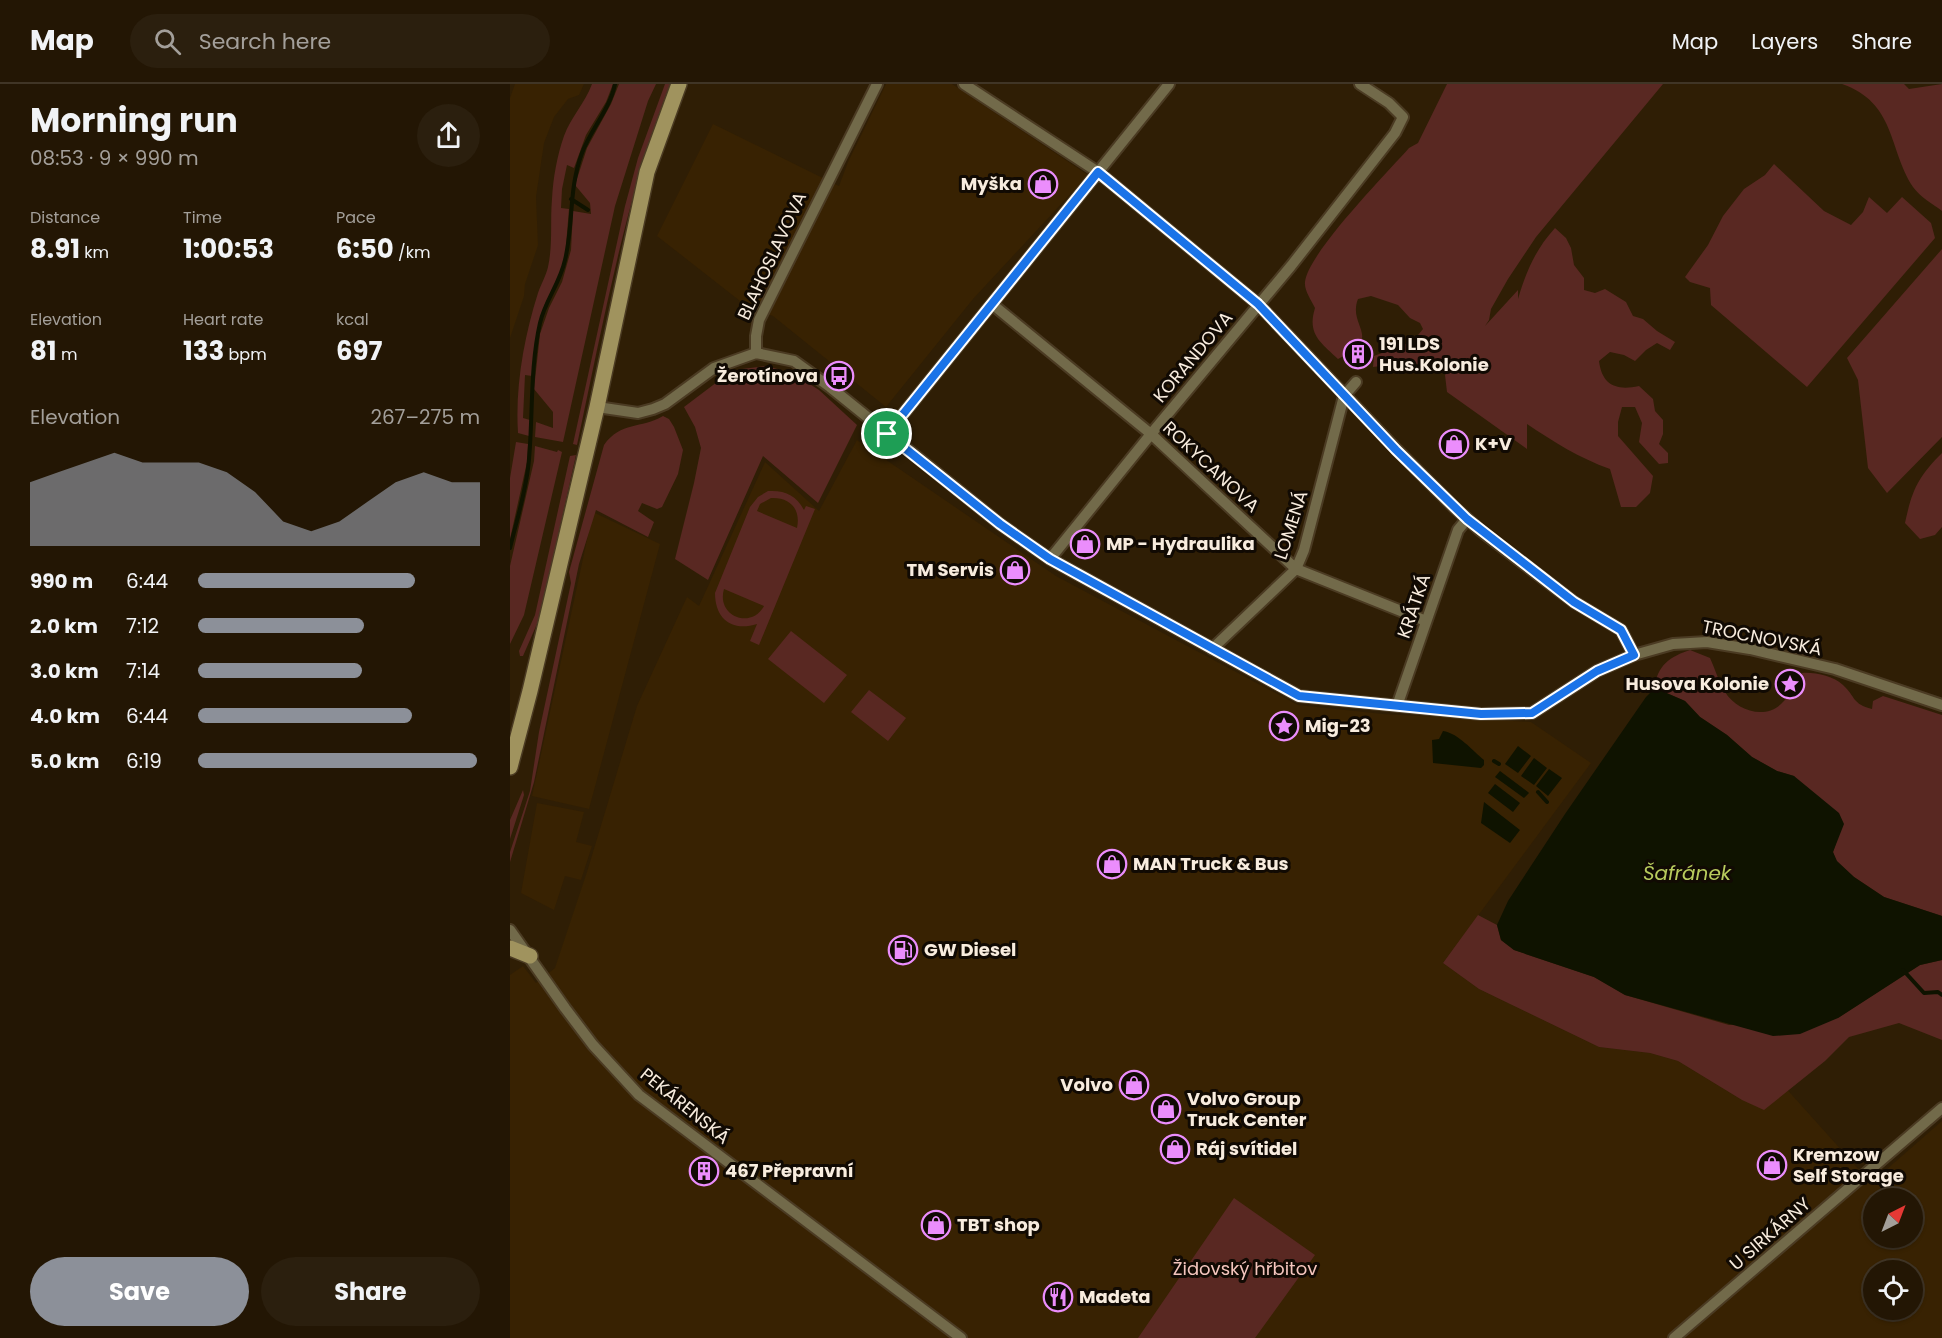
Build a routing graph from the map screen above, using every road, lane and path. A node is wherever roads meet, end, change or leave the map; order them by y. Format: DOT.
graph roads {
  1 [pos="679,84"];
  2 [pos="877,84"];
  3 [pos="964,84"];
  4 [pos="1169,84"];
  5 [pos="1360,84"];
  6 [pos="1098,172"];
  7 [pos="992,304"];
  8 [pos="1258,304"];
  9 [pos="756,353"];
  10 [pos="1356,382"];
  11 [pos="1344,396"];
  12 [pos="597,407"];
  13 [pos="887,434"];
  14 [pos="1151,434"];
  15 [pos="1467,519"];
  16 [pos="1050,559"];
  17 [pos="1296,569"];
  18 [pos="1426,621"];
  19 [pos="1212,649"];
  20 [pos="1634,655"];
  21 [pos="1942,705"];
  22 [pos="1397,706"];
  23 [pos="510,767"];
  24 [pos="510,930"];
  25 [pos="510,948"];
  26 [pos="530,956"];
  27 [pos="1942,1108"];
  28 [pos="961,1338"];
  29 [pos="1674,1338"];
  1 -- 12 [label="main road"];
  2 -- 9 [label="street, BLAHOSLAVOVA"];
  3 -- 6 [label="street"];
  4 -- 6 [label="street"];
  5 -- 8 [label="street, KORANDOVA"];
  6 -- 7 [label="street"];
  6 -- 8 [label="street"];
  7 -- 13 [label="street"];
  7 -- 14 [label="street, ROKYCANOVA"];
  8 -- 11 [label="street"];
  8 -- 14 [label="street, KORANDOVA"];
  9 -- 12 [label="street"];
  9 -- 13 [label="street, TROCNOVSKÁ"];
  10 -- 11 [label="street, LOMENÁ"];
  11 -- 15 [label="street"];
  11 -- 17 [label="street, LOMENÁ"];
  12 -- 23 [label="main road"];
  13 -- 16 [label="street, TROCNOVSKÁ"];
  14 -- 16 [label="street, KORANDOVA"];
  14 -- 17 [label="street, ROKYCANOVA"];
  15 -- 18 [label="street, KRÁTKÁ"];
  15 -- 20 [label="street"];
  16 -- 19 [label="street, TROCNOVSKÁ"];
  17 -- 18 [label="street, ROKYCANOVA"];
  17 -- 19 [label="street, LOMENÁ"];
  18 -- 22 [label="street, KRÁTKÁ"];
  19 -- 22 [label="street, TROCNOVSKÁ"];
  20 -- 21 [label="street, TROCNOVSKÁ"];
  20 -- 22 [label="street, TROCNOVSKÁ"];
  24 -- 26 [label="street, PEKÁRENSKÁ"];
  25 -- 26 [label="main road"];
  26 -- 28 [label="street, PEKÁRENSKÁ"];
  27 -- 29 [label="street, U SIRKÁRNY"];
}
